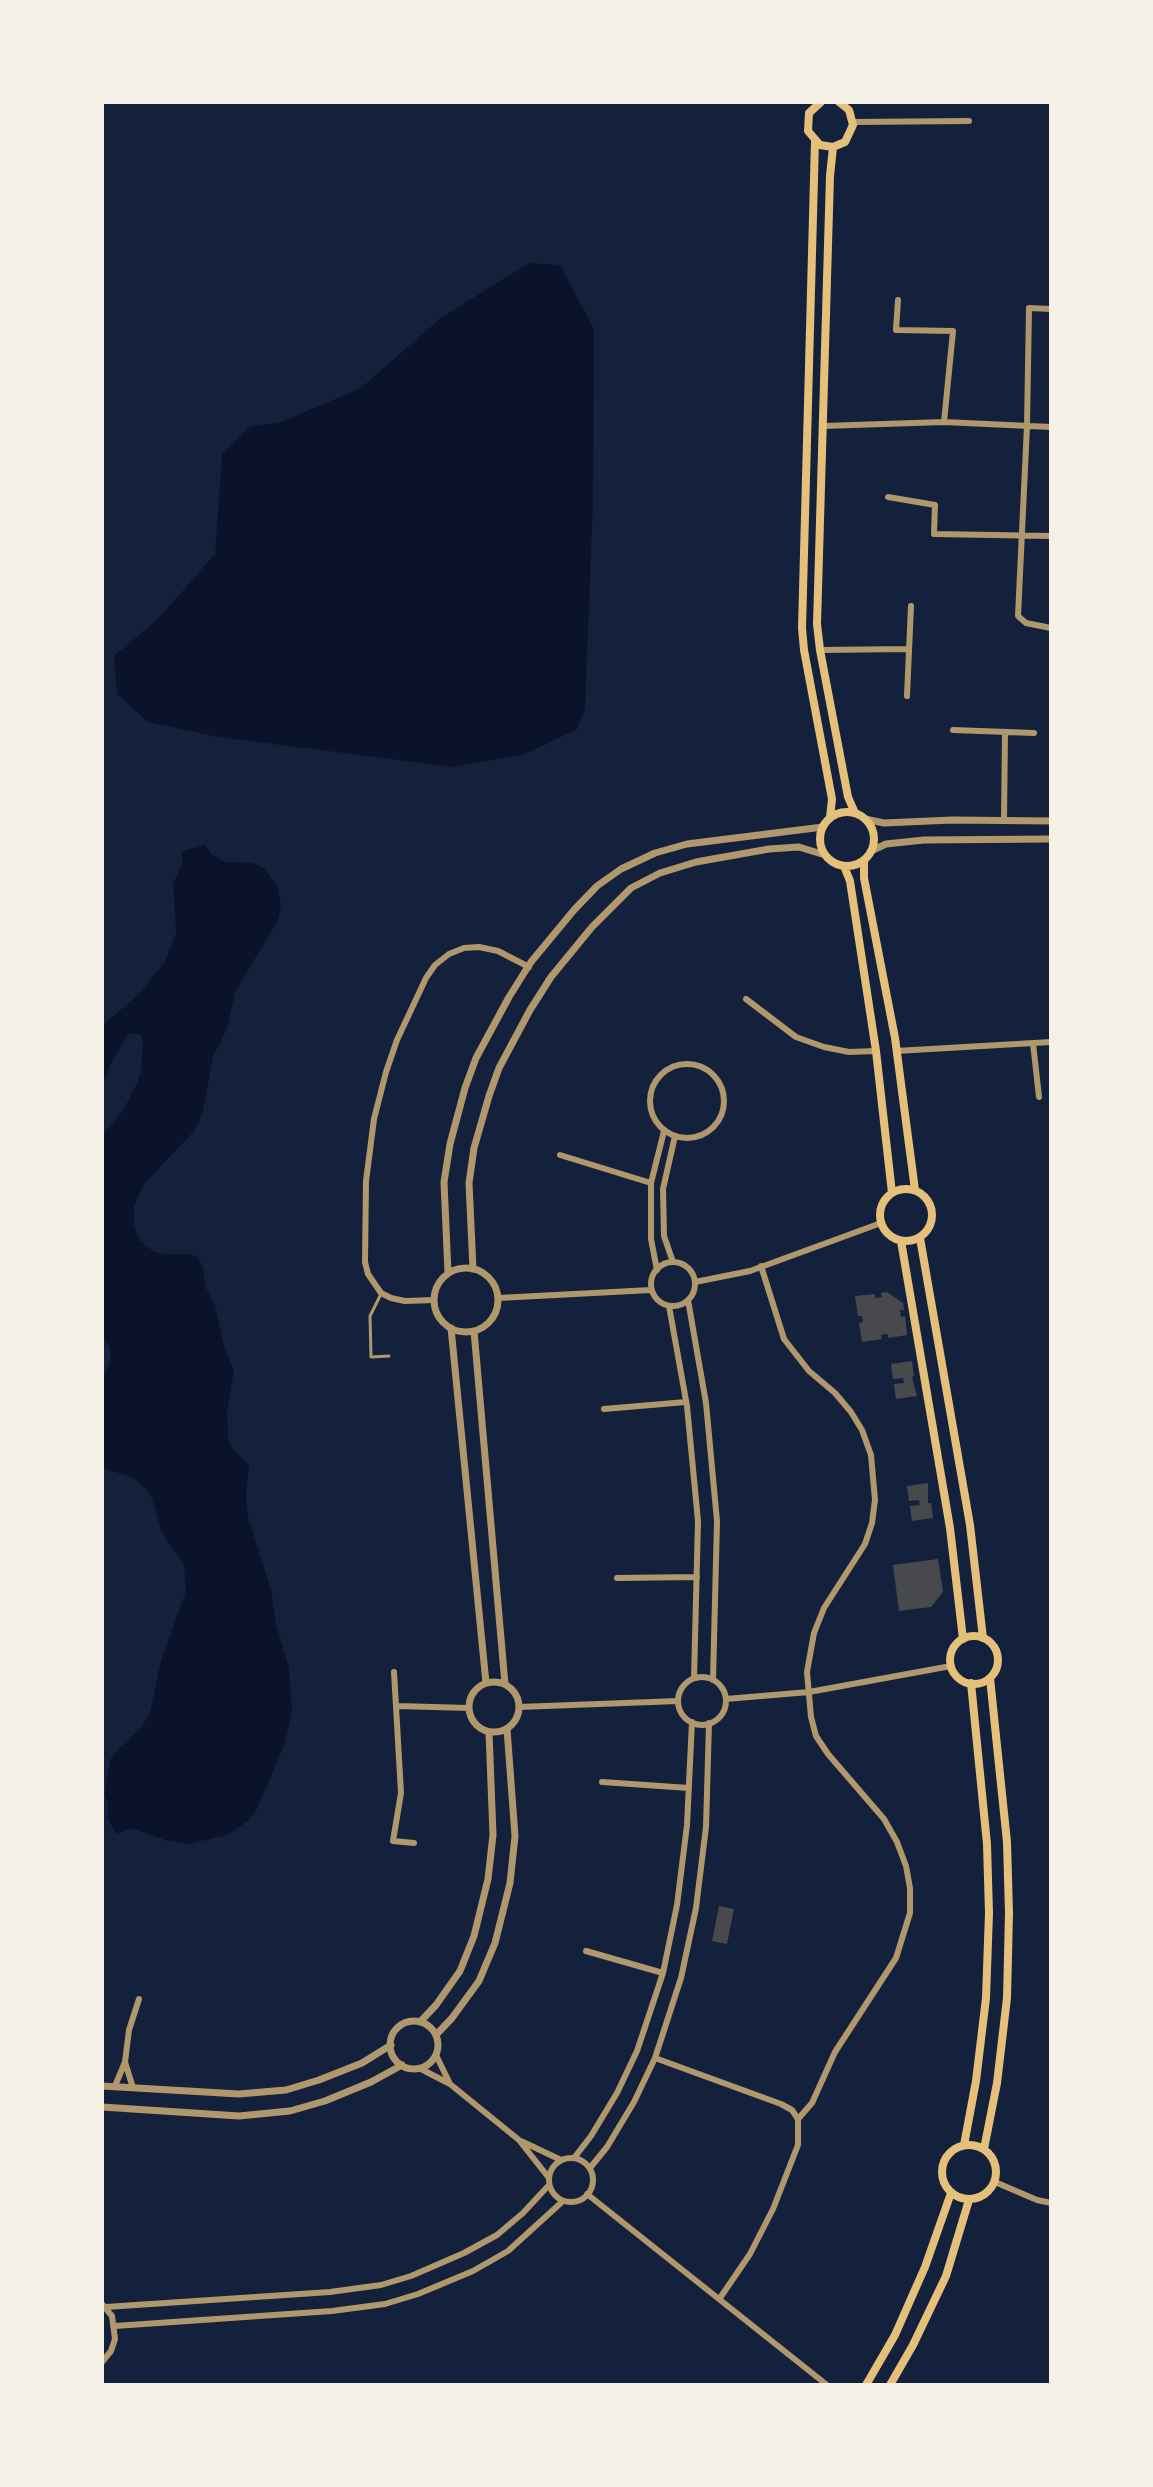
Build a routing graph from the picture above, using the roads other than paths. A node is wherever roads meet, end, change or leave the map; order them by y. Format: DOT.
graph roads {
  1 [pos="839,102"];
  2 [pos="818,103"];
  3 [pos="969,121"];
  4 [pos="853,122"];
  5 [pos="815,141"];
  6 [pos="833,147"];
  7 [pos="898,300"];
  8 [pos="1051,309"];
  9 [pos="944,422"];
  10 [pos="823,426"];
  11 [pos="1027,426"];
  12 [pos="1051,427"];
  13 [pos="888,497"];
  14 [pos="1022,535"];
  15 [pos="1051,536"];
  16 [pos="911,606"];
  17 [pos="1051,628"];
  18 [pos="909,649"];
  19 [pos="820,650"];
  20 [pos="907,696"];
  21 [pos="953,730"];
  22 [pos="1005,732"];
  23 [pos="1034,733"];
  24 [pos="855,813"];
  25 [pos="830,818"];
  26 [pos="865,819"];
  27 [pos="1004,821"];
  28 [pos="1051,821"];
  29 [pos="823,827"];
  30 [pos="1051,839"];
  31 [pos="871,851"];
  32 [pos="825,855"];
  33 [pos="864,861"];
  34 [pos="844,866"];
  35 [pos="529,967"];
  36 [pos="746,999"];
  37 [pos="1051,1042"];
  38 [pos="1033,1043"];
  39 [pos="876,1051"];
  40 [pos="896,1051"];
  41 [pos="1039,1097"];
  42 [pos="664,1131"];
  43 [pos="675,1136"];
  44 [pos="560,1155"];
  45 [pos="651,1183"];
  46 [pos="915,1190"];
  47 [pos="892,1193"];
  48 [pos="881,1223"];
  49 [pos="920,1238"];
  50 [pos="901,1241"];
  51 [pos="673,1262"];
  52 [pos="761,1266"];
  53 [pos="473,1269"];
  54 [pos="657,1270"];
  55 [pos="448,1273"];
  56 [pos="695,1282"];
  57 [pos="651,1290"];
  58 [pos="381,1293"];
  59 [pos="498,1298"];
  60 [pos="434,1300"];
  61 [pos="688,1300"];
  62 [pos="669,1306"];
  63 [pos="451,1328"];
  64 [pos="474,1331"];
  65 [pos="389,1356"];
  66 [pos="686,1402"];
  67 [pos="604,1409"];
  68 [pos="697,1577"];
  69 [pos="617,1578"];
  70 [pos="983,1638"];
  71 [pos="963,1639"];
  72 [pos="951,1666"];
  73 [pos="394,1672"];
  74 [pos="694,1678"];
  75 [pos="990,1678"];
  76 [pos="713,1680"];
  77 [pos="486,1683"];
  78 [pos="971,1683"];
  79 [pos="505,1684"];
  80 [pos="809,1692"];
  81 [pos="726,1699"];
  82 [pos="678,1701"];
  83 [pos="398,1706"];
  84 [pos="519,1707"];
  85 [pos="468,1708"];
  86 [pos="692,1722"];
  87 [pos="709,1723"];
  88 [pos="507,1729"];
  89 [pos="489,1732"];
  90 [pos="602,1782"];
  91 [pos="689,1788"];
  92 [pos="414,1843"];
  93 [pos="586,1951"];
  94 [pos="663,1973"];
  95 [pos="139,1999"];
  96 [pos="420,2022"];
  97 [pos="436,2035"];
  98 [pos="391,2045"];
  99 [pos="436,2055"];
  100 [pos="655,2058"];
  101 [pos="125,2062"];
  102 [pos="402,2065"];
  103 [pos="419,2068"];
  104 [pos="450,2084"];
  105 [pos="102,2086"];
  106 [pos="115,2086"];
  107 [pos="133,2088"];
  108 [pos="102,2107"];
  109 [pos="798,2119"];
  110 [pos="519,2140"];
  111 [pos="964,2145"];
  112 [pos="984,2149"];
  113 [pos="574,2158"];
  114 [pos="561,2160"];
  115 [pos="590,2168"];
  116 [pos="549,2181"];
  117 [pos="995,2182"];
  118 [pos="951,2193"];
  119 [pos="587,2194"];
  120 [pos="969,2200"];
  121 [pos="563,2201"];
  122 [pos="1051,2203"];
  123 [pos="720,2298"];
  124 [pos="104,2305"];
  125 [pos="115,2326"];
  126 [pos="102,2362"];
  127 [pos="827,2385"];
  128 [pos="866,2385"];
  129 [pos="890,2385"];
  1 -- 4 [label="main road"];
  2 -- 5 [label="main road"];
  3 -- 4 [label="street"];
  4 -- 6 [label="main road"];
  5 -- 6 [label="main road"];
  5 -- 25 [label="main road"];
  6 -- 10 [label="main road"];
  7 -- 9 [label="street"];
  8 -- 11 [label="street"];
  9 -- 10 [label="street"];
  9 -- 11 [label="street"];
  10 -- 19 [label="main road"];
  11 -- 12 [label="street"];
  11 -- 14 [label="street"];
  13 -- 14 [label="street"];
  14 -- 15 [label="street"];
  14 -- 17 [label="street"];
  16 -- 18 [label="street"];
  18 -- 19 [label="street"];
  18 -- 20 [label="street"];
  19 -- 24 [label="main road"];
  21 -- 22 [label="street"];
  22 -- 23 [label="street"];
  22 -- 27 [label="street"];
  24 -- 25 [label="main road"];
  24 -- 26 [label="main road"];
  25 -- 29 [label="main road"];
  26 -- 27 [label="street"];
  26 -- 31 [label="main road"];
  27 -- 28 [label="street"];
  29 -- 32 [label="main road"];
  29 -- 35 [label="street"];
  30 -- 31 [label="street"];
  31 -- 33 [label="main road"];
  32 -- 34 [label="main road"];
  32 -- 53 [label="street"];
  33 -- 34 [label="main road"];
  33 -- 40 [label="main road"];
  34 -- 39 [label="main road"];
  35 -- 55 [label="street"];
  35 -- 58 [label="street"];
  36 -- 39 [label="street"];
  37 -- 38 [label="street"];
  38 -- 40 [label="street"];
  38 -- 41 [label="street"];
  39 -- 47 [label="main road"];
  40 -- 46 [label="main road"];
  42 -- 43 [label="street"];
  42 -- 43 [label="street"];
  42 -- 45 [label="street"];
  43 -- 51 [label="street"];
  44 -- 45 [label="street"];
  45 -- 54 [label="street"];
  46 -- 47 [label="main road"];
  46 -- 49 [label="main road"];
  47 -- 48 [label="main road"];
  48 -- 50 [label="main road"];
  48 -- 52 [label="street"];
  49 -- 50 [label="main road"];
  49 -- 70 [label="main road"];
  50 -- 71 [label="main road"];
  51 -- 54 [label="street"];
  51 -- 56 [label="street"];
  52 -- 56 [label="street"];
  52 -- 80 [label="street"];
  53 -- 55 [label="street"];
  53 -- 59 [label="street"];
  54 -- 57 [label="street"];
  55 -- 60 [label="street"];
  56 -- 61 [label="street"];
  57 -- 59 [label="street"];
  57 -- 62 [label="street"];
  58 -- 60 [label="street"];
  58 -- 65 [label="lane"];
  59 -- 64 [label="street"];
  60 -- 63 [label="street"];
  61 -- 62 [label="street"];
  61 -- 76 [label="street"];
  62 -- 66 [label="street"];
  63 -- 64 [label="street"];
  63 -- 77 [label="street"];
  64 -- 79 [label="street"];
  66 -- 67 [label="street"];
  66 -- 68 [label="street"];
  68 -- 69 [label="street"];
  68 -- 74 [label="street"];
  70 -- 71 [label="main road"];
  70 -- 75 [label="main road"];
  71 -- 72 [label="main road"];
  72 -- 78 [label="main road"];
  72 -- 80 [label="street"];
  73 -- 83 [label="street"];
  74 -- 76 [label="street"];
  74 -- 82 [label="street"];
  75 -- 78 [label="main road"];
  75 -- 112 [label="main road"];
  76 -- 81 [label="street"];
  77 -- 79 [label="street"];
  77 -- 85 [label="street"];
  78 -- 111 [label="main road"];
  79 -- 84 [label="street"];
  80 -- 81 [label="street"];
  80 -- 109 [label="street"];
  81 -- 87 [label="street"];
  82 -- 84 [label="street"];
  82 -- 86 [label="street"];
  83 -- 85 [label="street"];
  83 -- 92 [label="street"];
  84 -- 88 [label="street"];
  85 -- 89 [label="street"];
  86 -- 87 [label="street"];
  86 -- 91 [label="street"];
  87 -- 100 [label="street"];
  88 -- 89 [label="street"];
  88 -- 97 [label="street"];
  89 -- 96 [label="street"];
  90 -- 91 [label="street"];
  91 -- 94 [label="street"];
  93 -- 94 [label="street"];
  94 -- 113 [label="street"];
  95 -- 101 [label="street"];
  96 -- 97 [label="street"];
  96 -- 98 [label="street"];
  97 -- 99 [label="street"];
  98 -- 102 [label="street"];
  98 -- 107 [label="street"];
  99 -- 103 [label="street"];
  99 -- 104 [label="street"];
  100 -- 109 [label="street"];
  100 -- 115 [label="street"];
  101 -- 106 [label="street"];
  101 -- 107 [label="street"];
  102 -- 103 [label="street"];
  102 -- 108 [label="street"];
  103 -- 104 [label="street"];
  104 -- 110 [label="street"];
  105 -- 106 [label="street"];
  106 -- 107 [label="street"];
  109 -- 123 [label="street"];
  110 -- 114 [label="street"];
  110 -- 116 [label="street"];
  111 -- 112 [label="main road"];
  111 -- 118 [label="main road"];
  112 -- 117 [label="main road"];
  113 -- 114 [label="street"];
  113 -- 115 [label="street"];
  114 -- 116 [label="street"];
  115 -- 119 [label="street"];
  116 -- 121 [label="street"];
  116 -- 124 [label="street"];
  117 -- 120 [label="main road"];
  117 -- 122 [label="street"];
  118 -- 120 [label="main road"];
  118 -- 128 [label="main road"];
  119 -- 121 [label="street"];
  119 -- 123 [label="street"];
  120 -- 129 [label="main road"];
  121 -- 125 [label="street"];
  123 -- 127 [label="street"];
  124 -- 125 [label="street"];
  125 -- 126 [label="street"];
}
